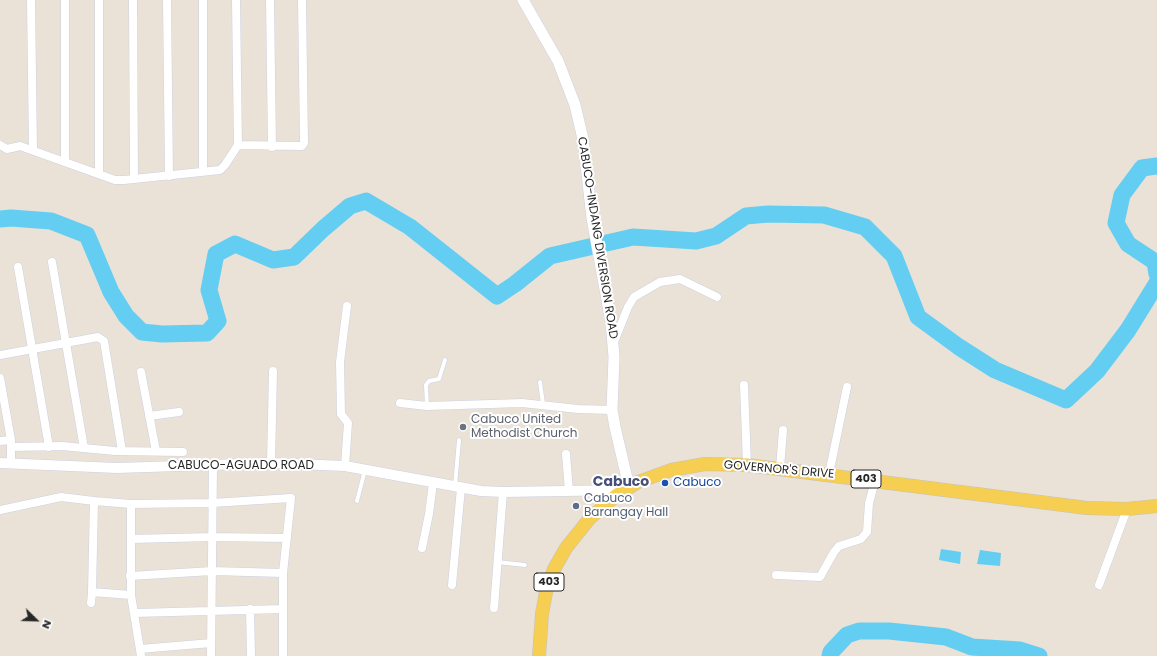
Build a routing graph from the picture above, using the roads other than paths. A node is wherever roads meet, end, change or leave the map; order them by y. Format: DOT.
graph roads {
  1 [pos="31,0"];
  2 [pos="64,0"];
  3 [pos="99,0"];
  4 [pos="133,0"];
  5 [pos="167,0"];
  6 [pos="203,0"];
  7 [pos="236,0"];
  8 [pos="270,0"];
  9 [pos="302,0"];
  10 [pos="523,0"];
  11 [pos="0,145"];
  12 [pos="238,145"];
  13 [pos="272,147"];
  14 [pos="33,150"];
  15 [pos="65,160"];
  16 [pos="203,171"];
  17 [pos="99,174"];
  18 [pos="169,176"];
  19 [pos="134,179"];
  20 [pos="52,262"];
  21 [pos="18,267"];
  22 [pos="717,297"];
  23 [pos="347,306"];
  24 [pos="66,342"];
  25 [pos="614,343"];
  26 [pos="33,348"];
  27 [pos="0,355"];
  28 [pos="445,360"];
  29 [pos="273,371"];
  30 [pos="141,372"];
  31 [pos="0,378"];
  32 [pos="540,382"];
  33 [pos="744,385"];
  34 [pos="847,387"];
  35 [pos="400,403"];
  36 [pos="543,404"];
  37 [pos="2,406"];
  38 [pos="427,406"];
  39 [pos="612,410"];
  40 [pos="179,412"];
  41 [pos="149,416"];
  42 [pos="783,430"];
  43 [pos="459,440"];
  44 [pos="0,441"];
  45 [pos="11,444"];
  46 [pos="49,446"];
  47 [pos="84,448"];
  48 [pos="122,451"];
  49 [pos="156,451"];
  50 [pos="183,452"];
  51 [pos="566,454"];
  52 [pos="0,463"];
  53 [pos="11,463"];
  54 [pos="271,463"];
  55 [pos="213,465"];
  56 [pos="747,465"];
  57 [pos="345,466"];
  58 [pos="780,468"];
  59 [pos="365,470"];
  60 [pos="829,474"];
  61 [pos="875,481"];
  62 [pos="433,483"];
  63 [pos="458,488"];
  64 [pos="627,488"];
  65 [pos="569,491"];
  66 [pos="502,492"];
  67 [pos="94,501"];
  68 [pos="357,501"];
  69 [pos="212,503"];
  70 [pos="131,504"];
  71 [pos="1157,506"];
  72 [pos="1127,509"];
  73 [pos="0,510"];
  74 [pos="212,537"];
  75 [pos="287,538"];
  76 [pos="131,539"];
  77 [pos="422,548"];
  78 [pos="497,562"];
  79 [pos="525,565"];
  80 [pos="212,571"];
  81 [pos="283,573"];
  82 [pos="776,575"];
  83 [pos="130,576"];
  84 [pos="1099,584"];
  85 [pos="452,586"];
  86 [pos="92,592"];
  87 [pos="131,595"];
  88 [pos="91,603"];
  89 [pos="494,608"];
  90 [pos="250,609"];
  91 [pos="283,609"];
  92 [pos="213,610"];
  93 [pos="135,613"];
  94 [pos="211,643"];
  95 [pos="140,652"];
  96 [pos="211,656"];
  97 [pos="251,656"];
  98 [pos="283,656"];
  99 [pos="539,656"];
  1 -- 14 [label="street"];
  2 -- 15 [label="street"];
  3 -- 17 [label="street"];
  4 -- 19 [label="street"];
  5 -- 18 [label="street"];
  6 -- 16 [label="street"];
  7 -- 12 [label="street"];
  8 -- 13 [label="street"];
  9 -- 13 [label="street"];
  10 -- 25 [label="main road, CABUCO-INDANG DIVERSION ROAD"];
  11 -- 14 [label="street"];
  12 -- 13 [label="street"];
  12 -- 16 [label="street"];
  14 -- 15 [label="street"];
  15 -- 17 [label="street"];
  16 -- 18 [label="street"];
  17 -- 19 [label="street"];
  18 -- 19 [label="street"];
  20 -- 24 [label="street"];
  21 -- 26 [label="street"];
  22 -- 25 [label="street"];
  23 -- 57 [label="street"];
  24 -- 26 [label="street"];
  24 -- 47 [label="street"];
  24 -- 48 [label="street"];
  25 -- 39 [label="main road, CABUCO-INDANG DIVERSION ROAD"];
  26 -- 27 [label="street"];
  26 -- 46 [label="street"];
  28 -- 38 [label="lane"];
  29 -- 54 [label="street"];
  30 -- 41 [label="street"];
  31 -- 37 [label="street"];
  32 -- 36 [label="lane"];
  33 -- 56 [label="street"];
  34 -- 60 [label="street"];
  35 -- 38 [label="street"];
  36 -- 38 [label="street"];
  36 -- 39 [label="street"];
  37 -- 45 [label="street"];
  39 -- 64 [label="main road, CABUCO-INDANG DIVERSION ROAD"];
  40 -- 41 [label="street"];
  41 -- 49 [label="street"];
  42 -- 58 [label="street"];
  43 -- 63 [label="lane"];
  44 -- 45 [label="street"];
  45 -- 46 [label="street"];
  45 -- 53 [label="street"];
  46 -- 47 [label="street"];
  47 -- 48 [label="street"];
  48 -- 49 [label="street"];
  49 -- 50 [label="street"];
  51 -- 65 [label="street"];
  52 -- 53 [label="street, CABUCO-AGUADO ROAD"];
  53 -- 55 [label="street, CABUCO-AGUADO ROAD"];
  54 -- 55 [label="street, CABUCO-AGUADO ROAD"];
  54 -- 57 [label="street, CABUCO-AGUADO ROAD"];
  55 -- 69 [label="street"];
  56 -- 58 [label="main road, GOVERNOR'S DRIVE / 403"];
  56 -- 64 [label="main road, GOVERNOR'S DRIVE / 403"];
  57 -- 59 [label="street, CABUCO-AGUADO ROAD"];
  58 -- 60 [label="main road, GOVERNOR'S DRIVE / 403"];
  59 -- 62 [label="street, CABUCO-AGUADO ROAD"];
  59 -- 68 [label="lane"];
  60 -- 61 [label="main road, GOVERNOR'S DRIVE / 403"];
  61 -- 72 [label="main road, GOVERNOR'S DRIVE / 403"];
  61 -- 82 [label="street"];
  62 -- 63 [label="street, CABUCO-AGUADO ROAD"];
  62 -- 77 [label="street"];
  63 -- 66 [label="street, CABUCO-AGUADO ROAD"];
  63 -- 85 [label="street"];
  64 -- 65 [label="street, CABUCO-AGUADO ROAD"];
  64 -- 99 [label="main road, GOVERNOR'S DRIVE / 403"];
  65 -- 66 [label="street, CABUCO-AGUADO ROAD"];
  66 -- 78 [label="street"];
  67 -- 70 [label="street"];
  67 -- 73 [label="street"];
  67 -- 86 [label="street"];
  69 -- 70 [label="street"];
  69 -- 74 [label="street"];
  69 -- 75 [label="street"];
  70 -- 76 [label="street"];
  71 -- 72 [label="main road, GOVERNOR'S DRIVE / 403"];
  72 -- 84 [label="street"];
  74 -- 75 [label="street"];
  74 -- 76 [label="street"];
  74 -- 80 [label="street"];
  75 -- 81 [label="street"];
  76 -- 83 [label="street"];
  78 -- 79 [label="lane"];
  78 -- 89 [label="street"];
  80 -- 81 [label="street"];
  80 -- 83 [label="street"];
  80 -- 92 [label="street"];
  81 -- 91 [label="street"];
  83 -- 87 [label="street"];
  86 -- 87 [label="street"];
  86 -- 88 [label="street"];
  87 -- 93 [label="street"];
  90 -- 91 [label="street"];
  90 -- 92 [label="street"];
  90 -- 97 [label="street"];
  91 -- 98 [label="street"];
  92 -- 93 [label="street"];
  92 -- 94 [label="street"];
  93 -- 95 [label="street"];
  94 -- 95 [label="street"];
  94 -- 96 [label="street"];
}
